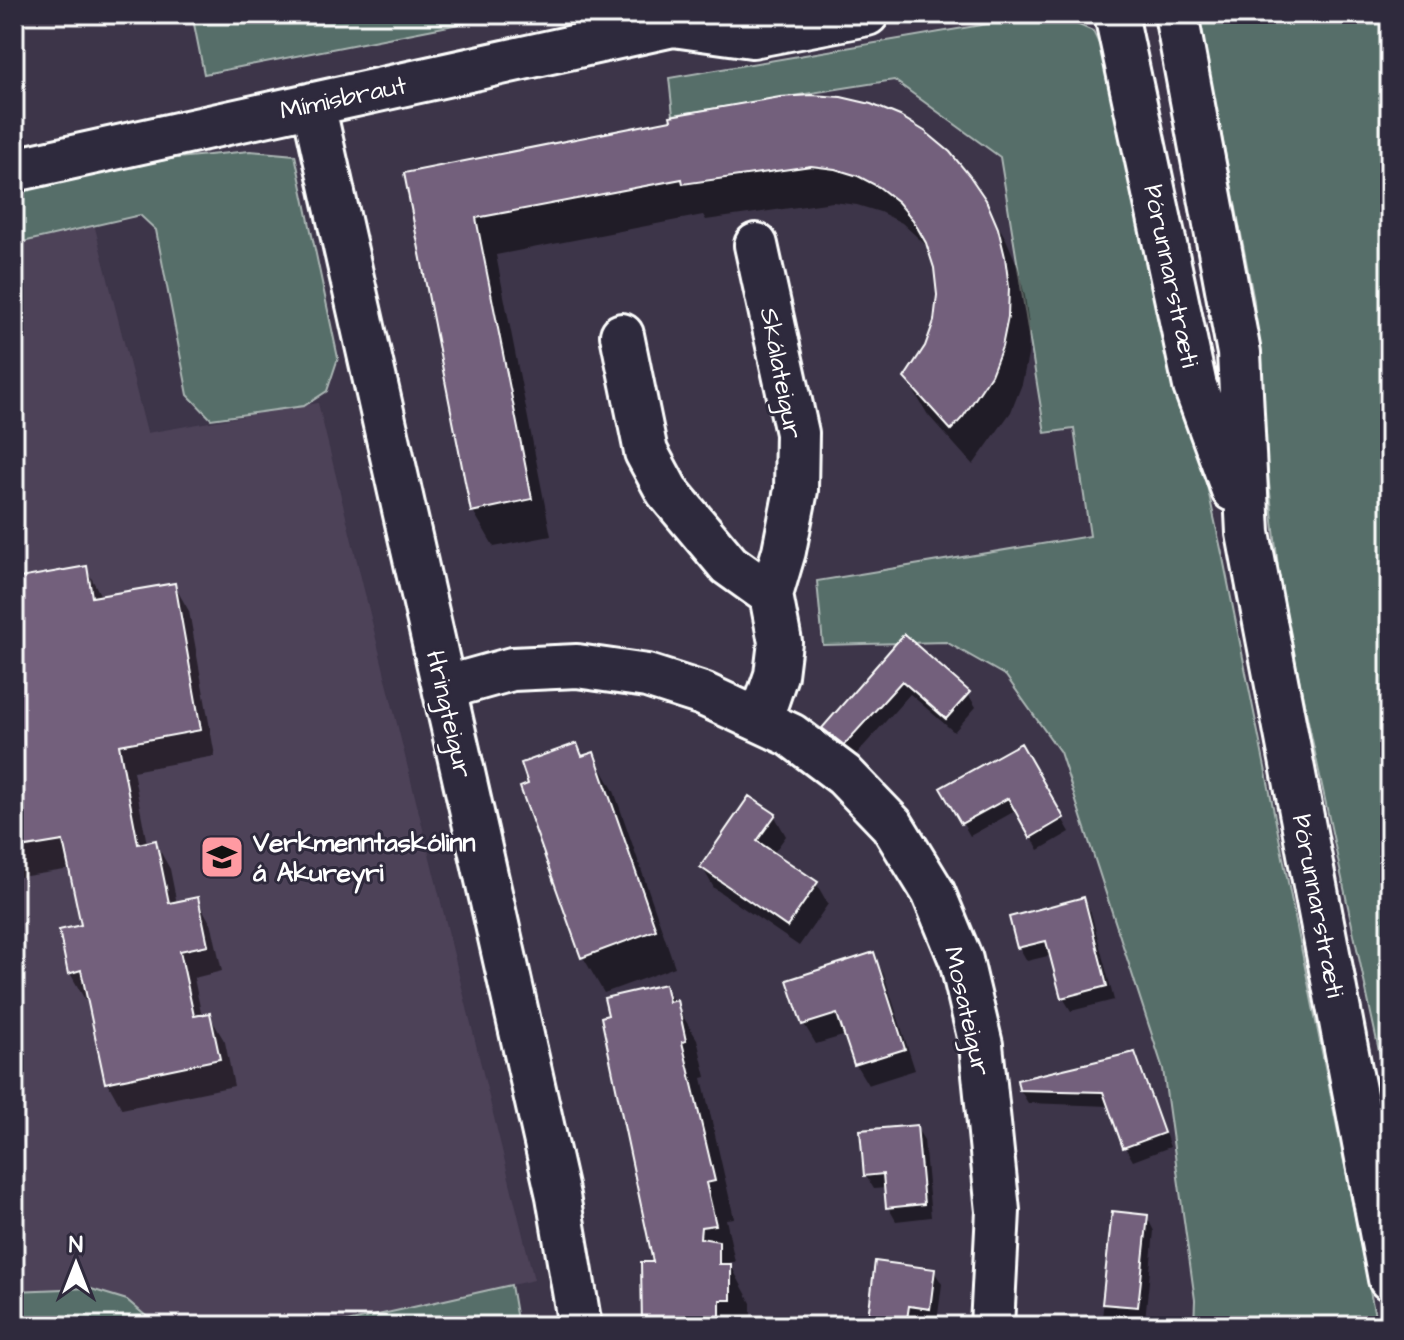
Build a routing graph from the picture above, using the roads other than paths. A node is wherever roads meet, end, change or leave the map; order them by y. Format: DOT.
graph roads {
  1 [pos="867,14"];
  2 [pos="1116,14"];
  3 [pos="1176,14"];
  4 [pos="681,18"];
  5 [pos="313,104"];
  6 [pos="14,170"];
  7 [pos="756,245"];
  8 [pos="622,335"];
  9 [pos="1248,533"];
  10 [pos="771,595"];
  11 [pos="444,688"];
  12 [pos="753,717"];
  13 [pos="1381,1180"];
  14 [pos="1390,1279"];
  15 [pos="580,1326"];
  16 [pos="992,1326"];
  1 -- 4 [label="street, Mímisbraut"];
  2 -- 9 [label="street, Þórunnarstræti"];
  3 -- 9 [label="street, Þórunnarstræti"];
  4 -- 5 [label="street, Mímisbraut"];
  5 -- 6 [label="street, Mímisbraut"];
  5 -- 11 [label="street, Hringteigur"];
  7 -- 10 [label="street, Skálateigur"];
  8 -- 10 [label="street"];
  9 -- 13 [label="street, Þórunnarstræti"];
  10 -- 12 [label="street, Skálateigur"];
  11 -- 12 [label="street, Mosateigur"];
  11 -- 15 [label="street, Hringteigur"];
  12 -- 16 [label="street, Mosateigur"];
  13 -- 14 [label="street, Þórunnarstræti"];
}
